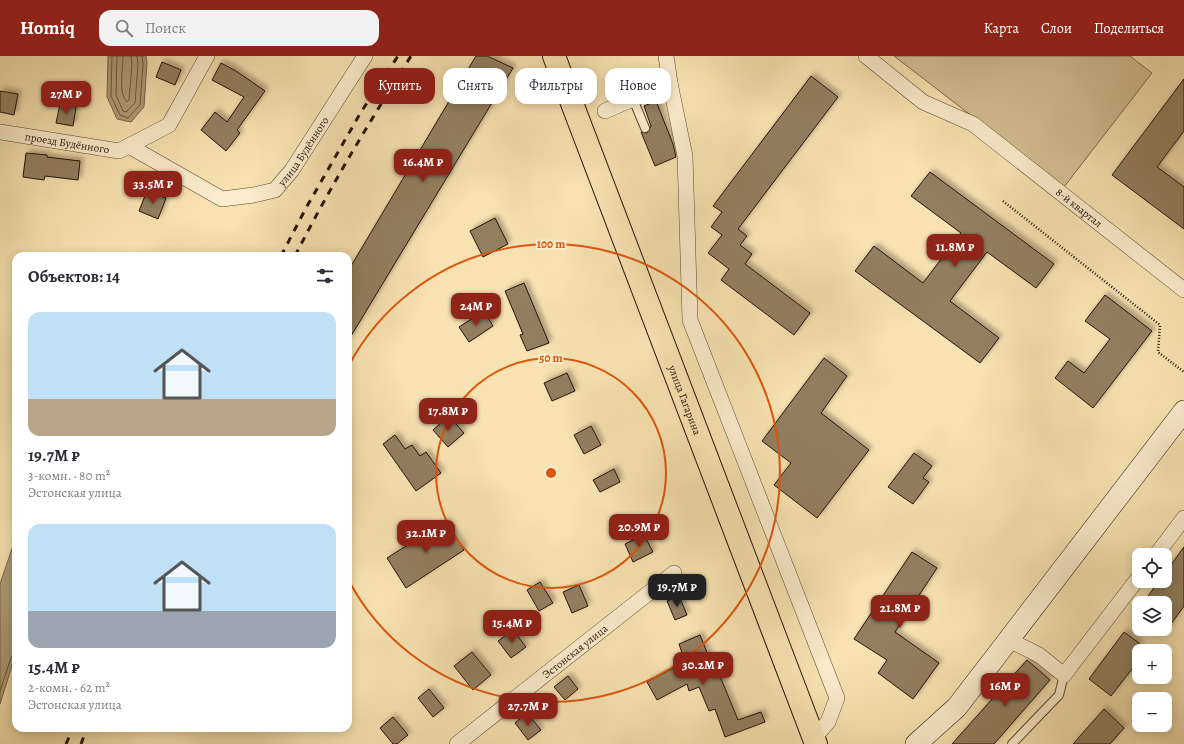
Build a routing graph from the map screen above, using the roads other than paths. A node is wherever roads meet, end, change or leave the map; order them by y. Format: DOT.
graph roads {
  1 [pos="207,56"];
  2 [pos="364,56"];
  3 [pos="554,56"];
  4 [pos="666,56"];
  5 [pos="866,56"];
  6 [pos="668,68"];
  7 [pos="671,88"];
  8 [pos="621,104"];
  9 [pos="635,104"];
  10 [pos="605,111"];
  11 [pos="645,128"];
  12 [pos="0,132"];
  13 [pos="129,146"];
  14 [pos="1184,290"];
  15 [pos="1184,411"];
  16 [pos="1184,518"];
  17 [pos="1161,548"];
  18 [pos="674,573"];
  19 [pos="1132,586"];
  20 [pos="1008,640"];
  21 [pos="1064,675"];
  22 [pos="815,741"];
  23 [pos="458,744"];
  24 [pos="916,744"];
  25 [pos="1012,744"];
  1 -- 13 [label="street, проезд Будённого"];
  2 -- 13 [label="street, улица Будённого"];
  3 -- 22 [label="main road, улица Гагарина"];
  4 -- 6 [label="street"];
  5 -- 14 [label="street, 8-й квартал"];
  7 -- 22 [label="street"];
  8 -- 10 [label="street"];
  9 -- 11 [label="lane"];
  12 -- 13 [label="street, проезд Будённого"];
  15 -- 20 [label="street"];
  16 -- 17 [label="street"];
  18 -- 23 [label="street, Эстонская улица"];
  19 -- 21 [label="street"];
  20 -- 21 [label="street"];
  20 -- 24 [label="street"];
  21 -- 25 [label="lane"];
}
